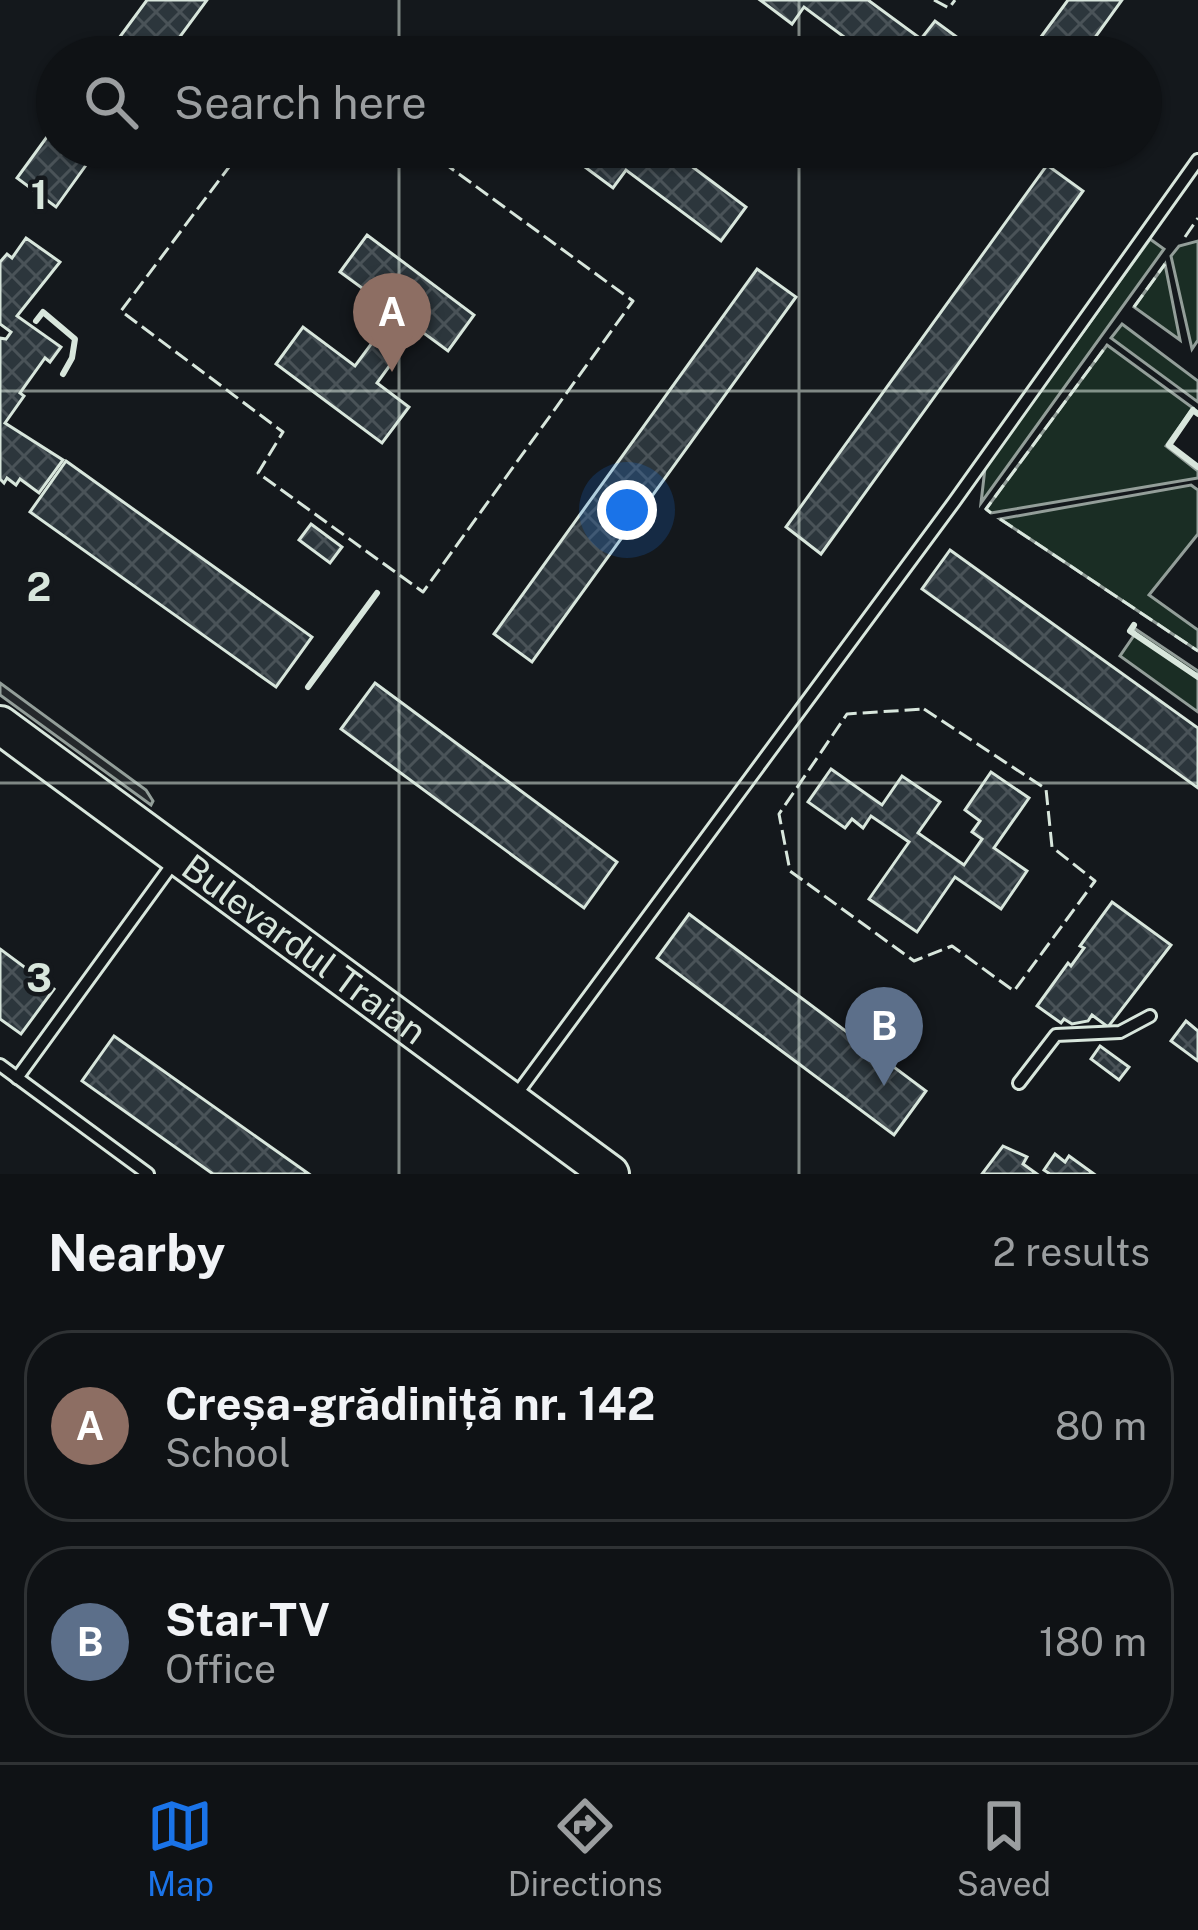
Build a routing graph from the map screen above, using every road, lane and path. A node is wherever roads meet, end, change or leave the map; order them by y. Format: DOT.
graph roads {
  1 [pos="1198,160"];
  2 [pos="0,725"];
  3 [pos="179,855"];
  4 [pos="1150,1016"];
  5 [pos="0,1065"];
  6 [pos="17,1078"];
  7 [pos="1019,1083"];
  8 [pos="511,1103"];
  9 [pos="148,1174"];
  10 [pos="610,1174"];
  1 -- 8 [label="lane"];
  2 -- 3 [label="highway, Bulevardul Traian"];
  3 -- 6 [label="lane"];
  3 -- 8 [label="highway, Bulevardul Traian"];
  4 -- 7 [label="lane"];
  5 -- 6 [label="lane"];
  6 -- 9 [label="lane"];
  8 -- 10 [label="highway, Bulevardul Traian"];
}
